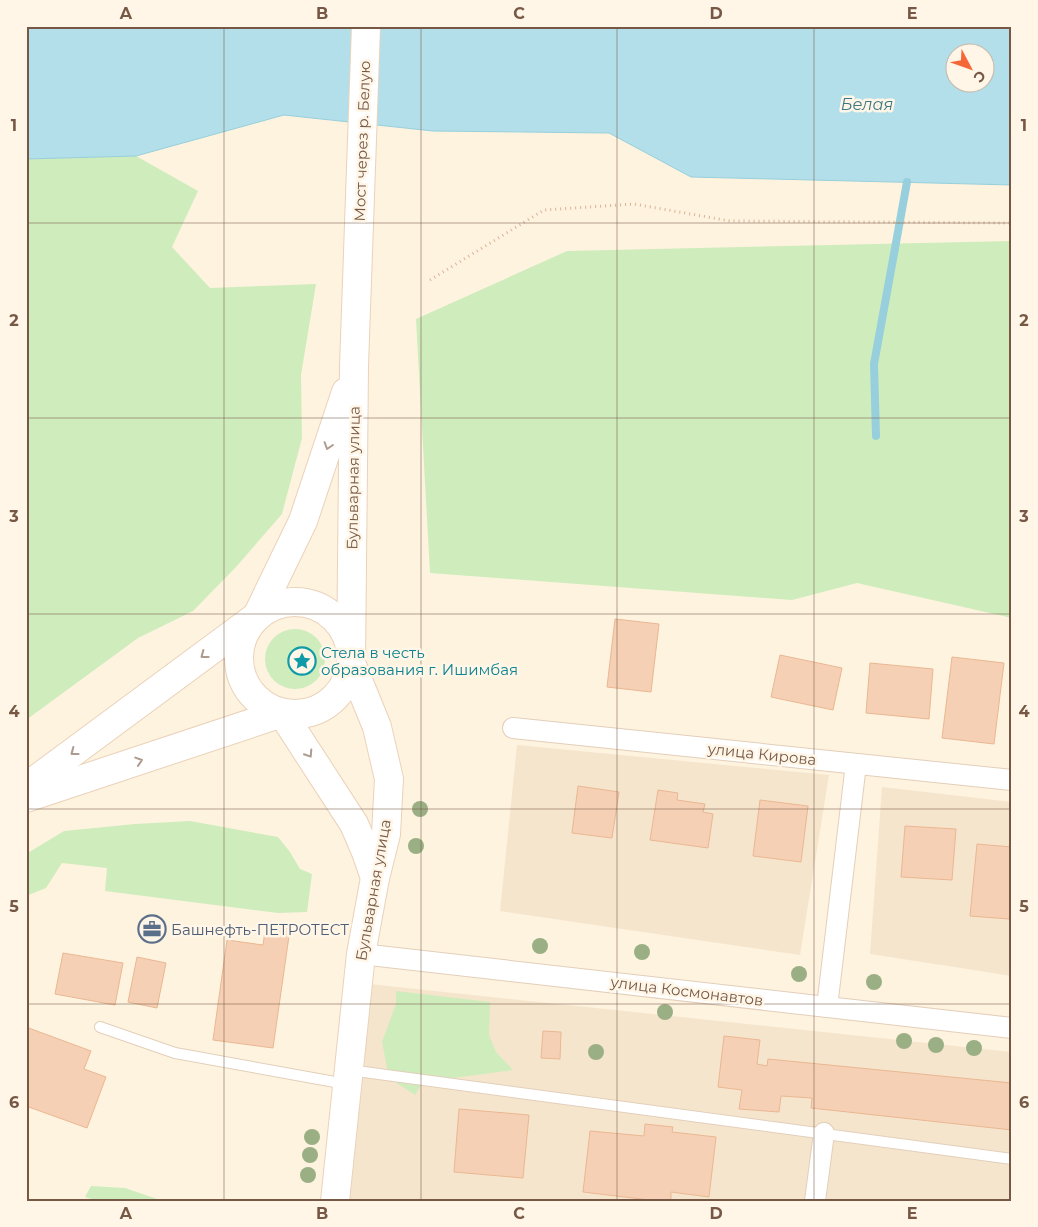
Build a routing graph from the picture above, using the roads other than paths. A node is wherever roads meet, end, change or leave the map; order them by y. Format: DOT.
graph roads {
  1 [pos="366,26"];
  2 [pos="359,255"];
  3 [pos="354,366"];
  4 [pos="257,616"];
  5 [pos="351,663"];
  6 [pos="282,713"];
  7 [pos="513,728"];
  8 [pos="856,764"];
  9 [pos="1012,780"];
  10 [pos="26,787"];
  11 [pos="26,798"];
  12 [pos="375,878"];
  13 [pos="361,954"];
  14 [pos="827,1007"];
  15 [pos="100,1027"];
  16 [pos="1012,1028"];
  17 [pos="348,1077"];
  18 [pos="824,1133"];
  19 [pos="1012,1159"];
  20 [pos="335,1201"];
  21 [pos="815,1201"];
  1 -- 2 [label="main road, Мост через р. Белую"];
  2 -- 3 [label="main road, Бульварная улица"];
  3 -- 4 [label="main road, one-way"];
  3 -- 5 [label="main road, Бульварная улица"];
  4 -- 5 [label="main road"];
  4 -- 6 [label="main road"];
  4 -- 10 [label="main road, one-way"];
  5 -- 6 [label="main road"];
  5 -- 12 [label="main road, Бульварная улица"];
  11 -- 6 [label="main road, one-way"];
  6 -- 12 [label="main road, one-way"];
  7 -- 8 [label="street, улица Кирова"];
  8 -- 9 [label="street, улица Кирова"];
  8 -- 14 [label="street"];
  12 -- 13 [label="main road, Бульварная улица"];
  13 -- 14 [label="street, улица Космонавтов"];
  13 -- 17 [label="main road, Бульварная улица"];
  14 -- 16 [label="street, улица Космонавтов"];
  15 -- 17 [label="lane"];
  17 -- 18 [label="lane"];
  17 -- 20 [label="main road, Бульварная улица"];
  18 -- 19 [label="lane"];
  18 -- 21 [label="street"];
}
